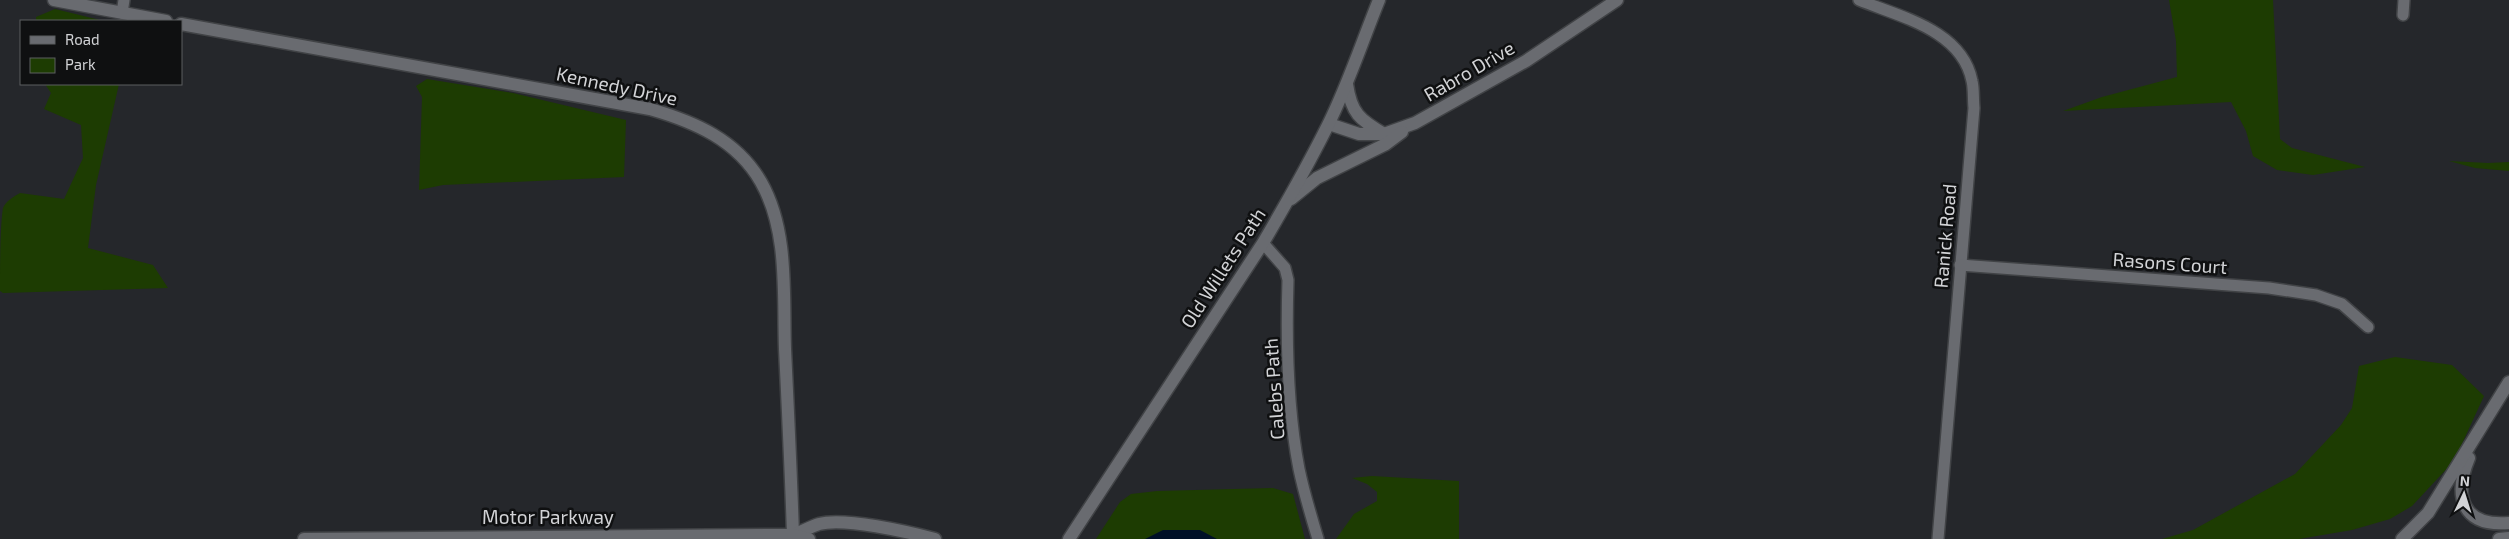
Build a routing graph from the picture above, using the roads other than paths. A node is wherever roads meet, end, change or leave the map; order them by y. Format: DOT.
graph roads {
  1 [pos="54,0"];
  2 [pos="1378,0"];
  3 [pos="1617,0"];
  4 [pos="1859,0"];
  5 [pos="2404,0"];
  6 [pos="123,6"];
  7 [pos="2403,14"];
  8 [pos="163,20"];
  9 [pos="182,24"];
  10 [pos="1346,82"];
  11 [pos="1414,123"];
  12 [pos="1328,124"];
  13 [pos="1384,134"];
  14 [pos="1287,202"];
  15 [pos="1264,243"];
  16 [pos="1960,265"];
  17 [pos="2368,327"];
  18 [pos="2509,382"];
  19 [pos="2479,434"];
  20 [pos="2509,523"];
  21 [pos="793,535"];
  22 [pos="2509,538"];
  23 [pos="304,539"];
  24 [pos="809,539"];
  25 [pos="935,539"];
  26 [pos="1069,539"];
  27 [pos="1318,539"];
  28 [pos="1938,539"];
  29 [pos="2402,539"];
  30 [pos="2499,539"];
  1 -- 6 [label="main road"];
  2 -- 10 [label="main road, Old Willets Path"];
  3 -- 11 [label="main road, Rabro Drive"];
  4 -- 16 [label="street, Ranick Road"];
  5 -- 7 [label="street"];
  6 -- 8 [label="main road"];
  9 -- 21 [label="main road, Kennedy Drive"];
  10 -- 12 [label="main road, Old Willets Path"];
  10 -- 13 [label="main road"];
  11 -- 13 [label="main road, Rabro Drive"];
  11 -- 14 [label="main road"];
  12 -- 13 [label="main road, Rabro Drive"];
  12 -- 14 [label="main road, Old Willets Path"];
  14 -- 15 [label="main road, Old Willets Path"];
  15 -- 26 [label="main road, Old Willets Path"];
  15 -- 27 [label="street, Calebs Path"];
  16 -- 17 [label="street, Rasons Court"];
  16 -- 28 [label="street, Ranick Road"];
  18 -- 19 [label="main road"];
  19 -- 20 [label="main road"];
  19 -- 29 [label="main road"];
  21 -- 23 [label="main road, Motor Parkway"];
  21 -- 24 [label="main road, Motor Parkway"];
  21 -- 25 [label="main road, Motor Parkway"];
  22 -- 30 [label="main road"];
}
